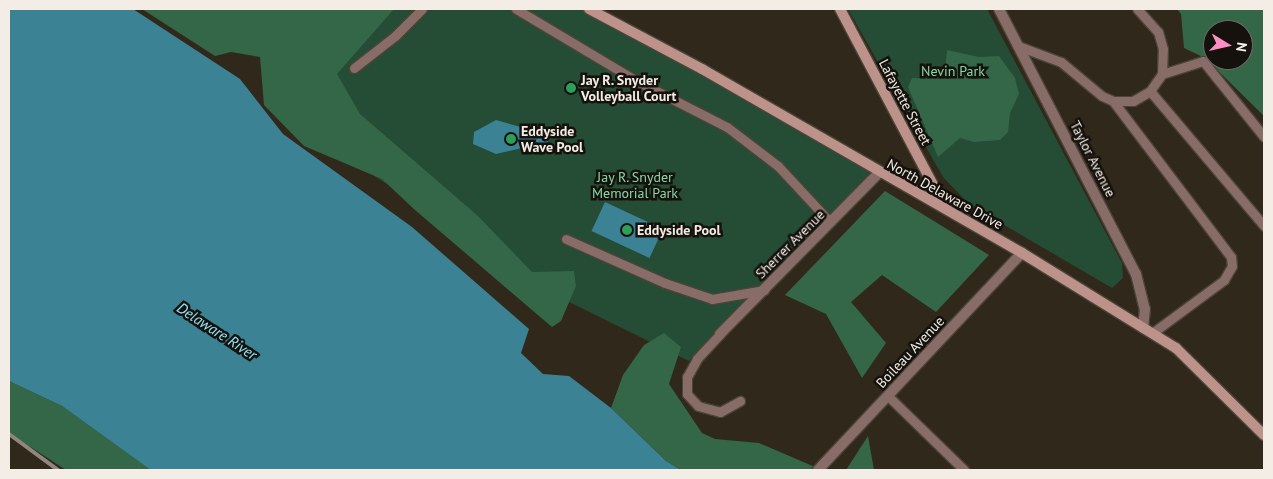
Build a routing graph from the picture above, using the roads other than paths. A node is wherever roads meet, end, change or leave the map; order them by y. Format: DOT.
graph roads {
  1 [pos="422,9"];
  2 [pos="516,9"];
  3 [pos="589,9"];
  4 [pos="840,9"];
  5 [pos="1000,9"];
  6 [pos="1137,9"];
  7 [pos="1020,47"];
  8 [pos="354,68"];
  9 [pos="1162,74"];
  10 [pos="1150,91"];
  11 [pos="1113,101"];
  12 [pos="1264,136"];
  13 [pos="879,173"];
  14 [pos="946,209"];
  15 [pos="830,222"];
  16 [pos="1264,226"];
  17 [pos="566,239"];
  18 [pos="1022,253"];
  19 [pos="764,290"];
  20 [pos="1147,331"];
  21 [pos="720,334"];
  22 [pos="888,396"];
  23 [pos="740,401"];
  24 [pos="1264,435"];
  25 [pos="818,470"];
  26 [pos="964,470"];
  1 -- 8 [label="lane"];
  2 -- 15 [label="lane"];
  3 -- 13 [label="main road, North Delaware Drive"];
  4 -- 14 [label="main road, Lafayette Street"];
  5 -- 7 [label="street, Taylor Avenue"];
  6 -- 9 [label="lane"];
  7 -- 11 [label="lane"];
  7 -- 20 [label="street, Taylor Avenue"];
  9 -- 10 [label="lane"];
  9 -- 12 [label="lane"];
  10 -- 11 [label="lane"];
  10 -- 16 [label="lane"];
  11 -- 20 [label="lane"];
  13 -- 14 [label="main road, North Delaware Drive"];
  13 -- 15 [label="street, Sherrer Avenue"];
  14 -- 18 [label="main road, North Delaware Drive"];
  15 -- 19 [label="street, Sherrer Avenue"];
  17 -- 19 [label="lane"];
  18 -- 20 [label="main road, North Delaware Drive"];
  18 -- 22 [label="street, Boileau Avenue"];
  19 -- 21 [label="street, Sherrer Avenue"];
  20 -- 24 [label="main road, North Delaware Drive"];
  21 -- 23 [label="lane"];
  22 -- 25 [label="street, Boileau Avenue"];
  22 -- 26 [label="lane"];
}
